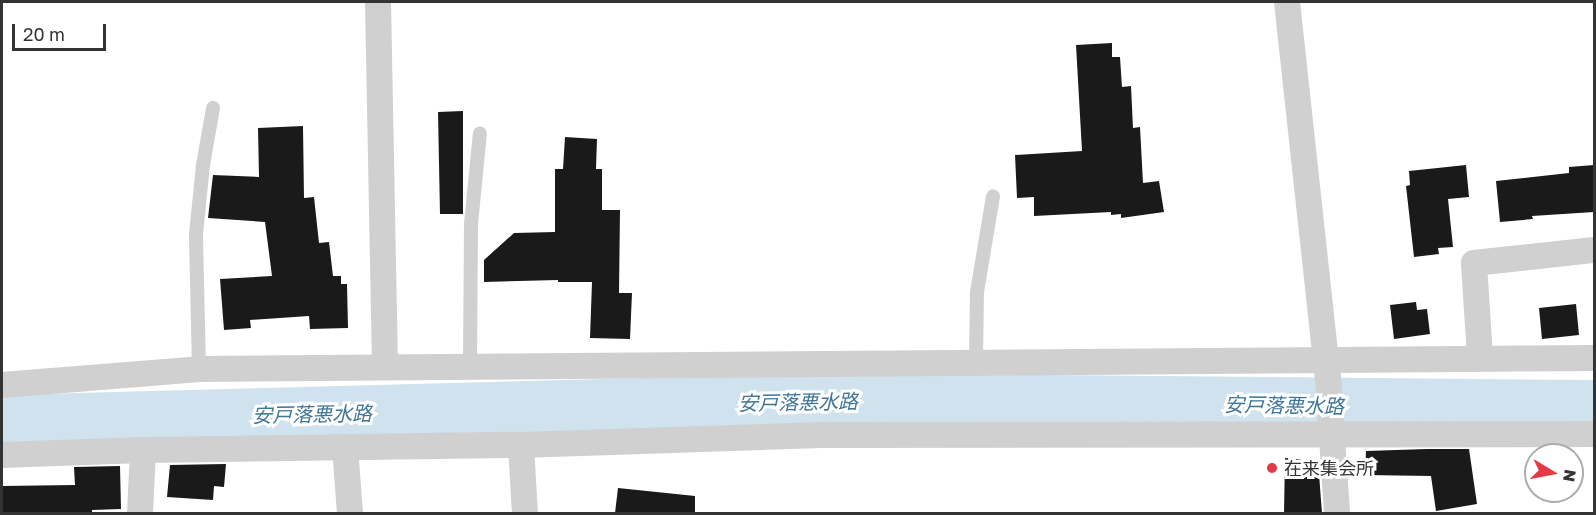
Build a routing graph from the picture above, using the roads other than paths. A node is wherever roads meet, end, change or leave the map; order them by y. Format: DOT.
graph roads {
  1 [pos="378,2"];
  2 [pos="1287,2"];
  3 [pos="213,108"];
  4 [pos="480,133"];
  5 [pos="993,196"];
  6 [pos="1594,250"];
  7 [pos="1480,357"];
  8 [pos="1594,358"];
  9 [pos="976,363"];
  10 [pos="470,366"];
  11 [pos="385,367"];
  12 [pos="199,369"];
  13 [pos="1327,369"];
  14 [pos="2,385"];
  15 [pos="1333,429"];
  16 [pos="1594,434"];
  17 [pos="522,446"];
  18 [pos="345,447"];
  19 [pos="143,450"];
  20 [pos="2,455"];
  21 [pos="140,513"];
  22 [pos="350,513"];
  23 [pos="525,513"];
  24 [pos="1337,513"];
  1 -- 11 [label="street"];
  2 -- 13 [label="street"];
  3 -- 12 [label="lane"];
  4 -- 10 [label="lane"];
  5 -- 9 [label="lane"];
  6 -- 7 [label="street"];
  7 -- 8 [label="street"];
  7 -- 13 [label="street"];
  9 -- 10 [label="street"];
  9 -- 13 [label="street"];
  10 -- 11 [label="street"];
  11 -- 12 [label="street"];
  12 -- 14 [label="street"];
  13 -- 15 [label="street"];
  15 -- 16 [label="street"];
  15 -- 17 [label="street"];
  15 -- 24 [label="street"];
  17 -- 18 [label="street"];
  17 -- 23 [label="street"];
  18 -- 19 [label="street"];
  18 -- 22 [label="street"];
  19 -- 20 [label="street"];
  19 -- 21 [label="street"];
}
